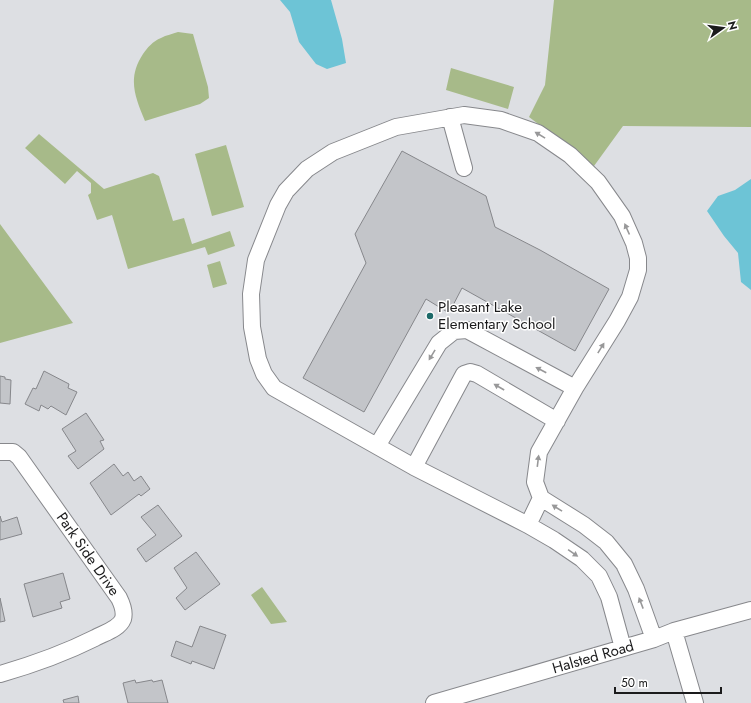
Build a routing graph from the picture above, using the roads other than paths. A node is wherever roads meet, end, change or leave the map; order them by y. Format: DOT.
graph roads {
  1 [pos="450,117"];
  2 [pos="464,168"];
  3 [pos="575,388"];
  4 [pos="557,421"];
  5 [pos="377,446"];
  6 [pos="0,452"];
  7 [pos="414,467"];
  8 [pos="541,498"];
  9 [pos="528,525"];
  10 [pos="751,610"];
  11 [pos="674,631"];
  12 [pos="654,639"];
  13 [pos="623,648"];
  14 [pos="0,674"];
  15 [pos="434,703"];
  16 [pos="695,703"];
  1 -- 2 [label="street"];
  3 -- 1 [label="street, one-way"];
  1 -- 5 [label="street"];
  3 -- 4 [label="street"];
  3 -- 5 [label="street, one-way"];
  4 -- 7 [label="street, one-way"];
  8 -- 4 [label="street, one-way"];
  5 -- 7 [label="street"];
  6 -- 14 [label="street, Park Side Drive"];
  7 -- 9 [label="street"];
  8 -- 9 [label="street"];
  12 -- 8 [label="street, one-way"];
  9 -- 13 [label="street, one-way"];
  10 -- 11 [label="street, Halsted Road"];
  11 -- 12 [label="street, Halsted Road"];
  11 -- 16 [label="street"];
  12 -- 13 [label="street, Halsted Road"];
  13 -- 15 [label="street, Halsted Road"];
}
